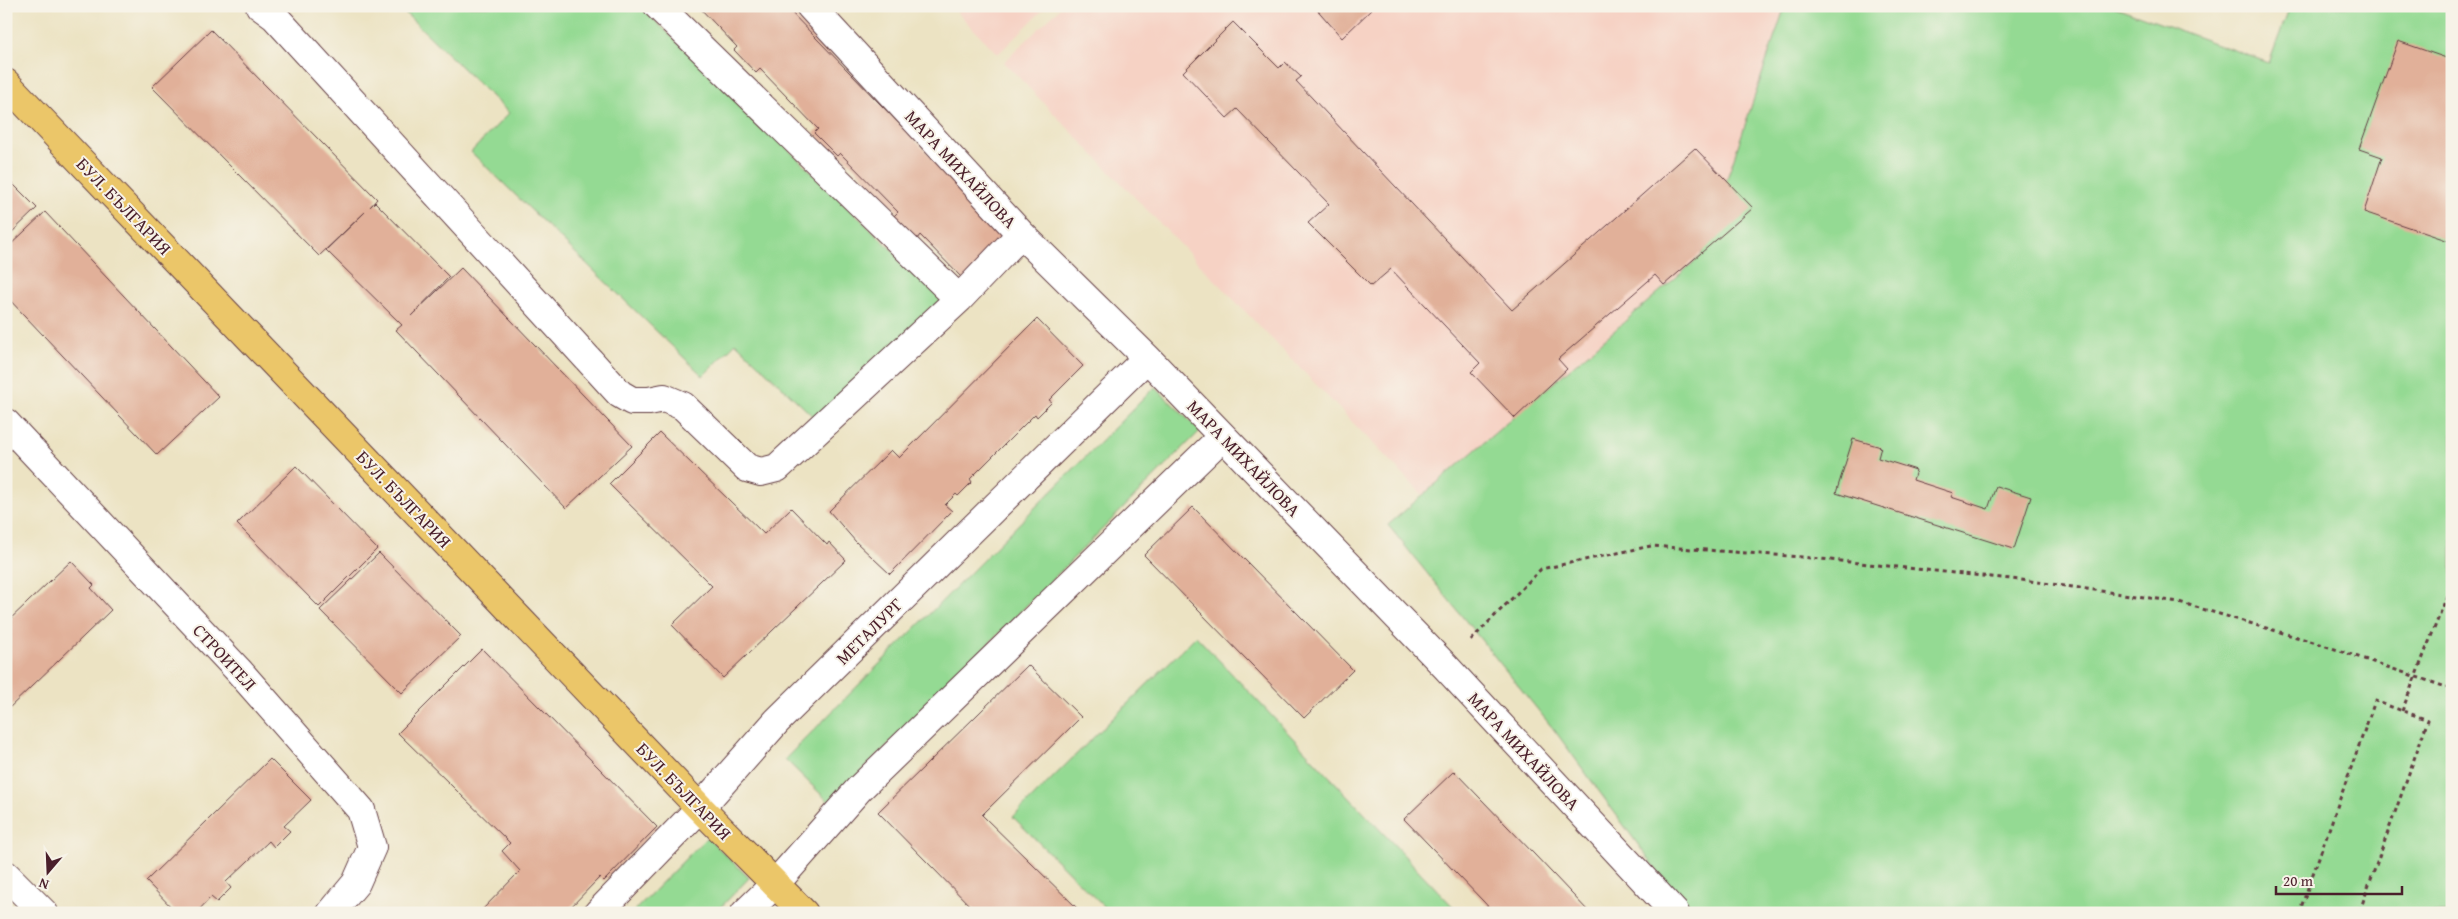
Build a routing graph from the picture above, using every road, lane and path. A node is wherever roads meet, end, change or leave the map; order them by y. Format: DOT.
graph roads {
  1 [pos="260,6"];
  2 [pos="658,6"];
  3 [pos="810,6"];
  4 [pos="6,83"];
  5 [pos="1021,234"];
  6 [pos="959,299"];
  7 [pos="1147,358"];
  8 [pos="6,424"];
  9 [pos="1222,437"];
  10 [pos="2452,583"];
  11 [pos="1445,666"];
  12 [pos="2416,676"];
  13 [pos="2452,689"];
  14 [pos="2402,711"];
  15 [pos="700,808"];
  16 [pos="6,875"];
  17 [pos="775,884"];
  18 [pos="44,913"];
  19 [pos="331,913"];
  20 [pos="598,913"];
  21 [pos="745,913"];
  22 [pos="804,913"];
  23 [pos="1675,913"];
  24 [pos="2299,913"];
  25 [pos="2359,913"];
  1 -- 6 [label="street"];
  2 -- 6 [label="street"];
  3 -- 5 [label="street, МАРА МИХАЙЛОВА"];
  4 -- 15 [label="main road, БУЛ. БЪЛГАРИЯ"];
  5 -- 6 [label="street"];
  5 -- 7 [label="street, МАРА МИХАЙЛОВА"];
  7 -- 9 [label="street, МАРА МИХАЙЛОВА"];
  7 -- 15 [label="street, МЕТАЛУРГ"];
  8 -- 19 [label="street, СТРОИТЕЛ"];
  9 -- 11 [label="street, МАРА МИХАЙЛОВА"];
  9 -- 17 [label="street"];
  10 -- 12 [label="path"];
  11 -- 12 [label="path"];
  11 -- 23 [label="street, МАРА МИХАЙЛОВА"];
  12 -- 13 [label="path"];
  12 -- 14 [label="path"];
  14 -- 24 [label="path"];
  14 -- 25 [label="path"];
  15 -- 17 [label="main road, БУЛ. БЪЛГАРИЯ"];
  15 -- 20 [label="street, МЕТАЛУРГ"];
  16 -- 18 [label="street"];
  17 -- 21 [label="street"];
  17 -- 22 [label="main road, БУЛ. БЪЛГАРИЯ"];
}
